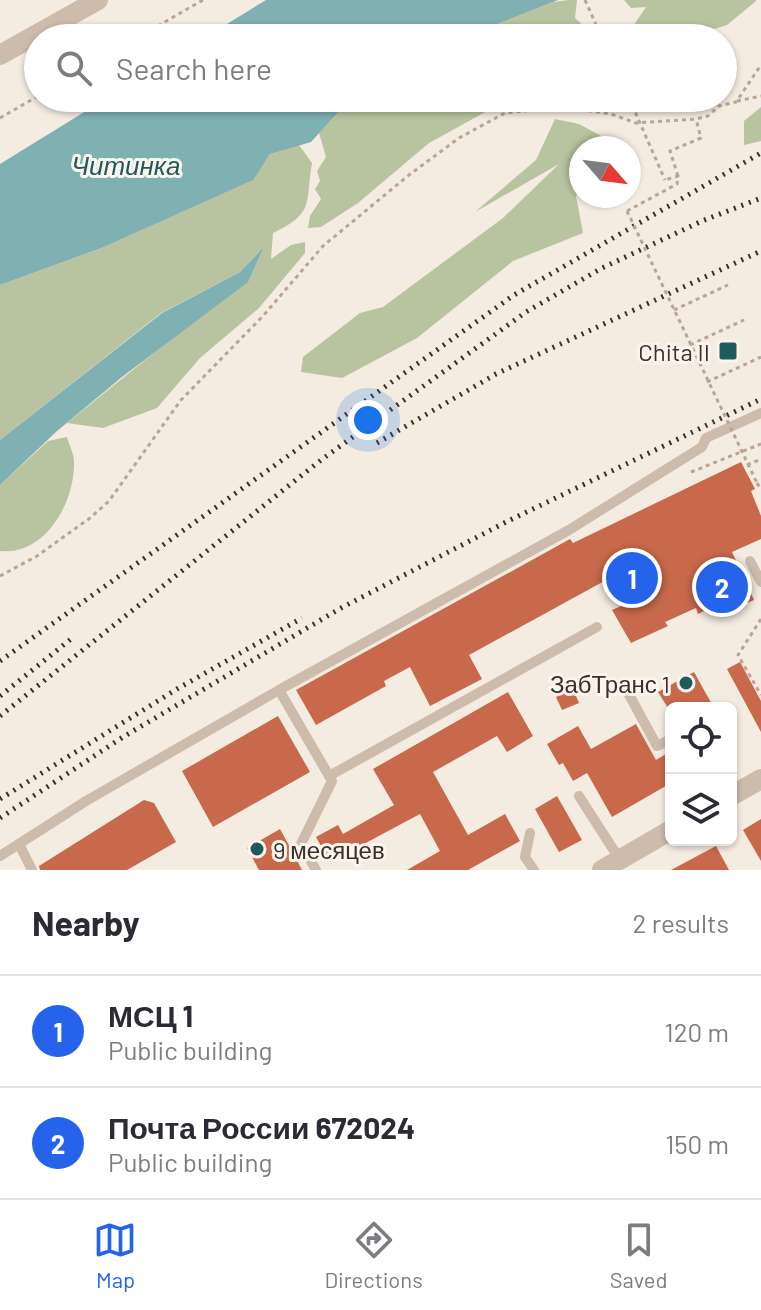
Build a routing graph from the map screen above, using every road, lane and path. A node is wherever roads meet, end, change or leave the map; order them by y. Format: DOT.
graph roads {
  1 [pos="98,0"];
  2 [pos="203,0"];
  3 [pos="585,0"];
  4 [pos="55,24"];
  5 [pos="161,24"];
  6 [pos="596,24"];
  7 [pos="24,42"];
  8 [pos="0,55"];
  9 [pos="761,65"];
  10 [pos="761,96"];
  11 [pos="737,101"];
  12 [pos="737,102"];
  13 [pos="24,104"];
  14 [pos="515,112"];
  15 [pos="598,112"];
  16 [pos="635,112"];
  17 [pos="712,112"];
  18 [pos="0,118"];
  19 [pos="696,119"];
  20 [pos="678,176"];
  21 [pos="728,285"];
  22 [pos="674,310"];
  23 [pos="744,320"];
  24 [pos="690,345"];
  25 [pos="761,357"];
  26 [pos="707,382"];
  27 [pos="761,413"];
  28 [pos="761,444"];
  29 [pos="702,447"];
  30 [pos="761,459"];
  31 [pos="747,465"];
  32 [pos="761,490"];
  33 [pos="750,561"];
  34 [pos="0,576"];
  35 [pos="761,582"];
  36 [pos="761,619"];
  37 [pos="597,627"];
  38 [pos="279,690"];
  39 [pos="627,691"];
  40 [pos="761,695"];
  41 [pos="665,742"];
  42 [pos="329,776"];
  43 [pos="761,779"];
  44 [pos="737,793"];
  45 [pos="579,796"];
  46 [pos="530,833"];
  47 [pos="665,834"];
  48 [pos="19,844"];
  49 [pos="0,856"];
  50 [pos="611,865"];
  51 [pos="32,870"];
  52 [pos="316,870"];
  53 [pos="534,870"];
  1 -- 4 [label="street"];
  2 -- 5 [label="path"];
  3 -- 6 [label="path"];
  7 -- 8 [label="street"];
  9 -- 11 [label="path"];
  10 -- 12 [label="path"];
  13 -- 18 [label="path"];
  14 -- 34 [label="path"];
  15 -- 19 [label="path"];
  16 -- 20 [label="path, bridge"];
  17 -- 19 [label="path"];
  19 -- 20 [label="path"];
  20 -- 22 [label="path, bridge"];
  21 -- 22 [label="path"];
  22 -- 24 [label="path, bridge"];
  23 -- 24 [label="path"];
  24 -- 26 [label="path, bridge"];
  25 -- 26 [label="path"];
  26 -- 31 [label="path, bridge"];
  27 -- 29 [label="lane"];
  28 -- 29 [label="path"];
  29 -- 38 [label="lane"];
  30 -- 31 [label="path"];
  31 -- 32 [label="path, bridge"];
  33 -- 35 [label="lane"];
  36 -- 40 [label="path"];
  37 -- 42 [label="lane"];
  38 -- 42 [label="lane"];
  38 -- 48 [label="lane"];
  39 -- 41 [label="lane"];
  42 -- 52 [label="lane"];
  43 -- 44 [label="street"];
  45 -- 50 [label="lane"];
  46 -- 53 [label="lane"];
  47 -- 50 [label="street"];
  48 -- 49 [label="lane"];
  48 -- 51 [label="lane"];
}
